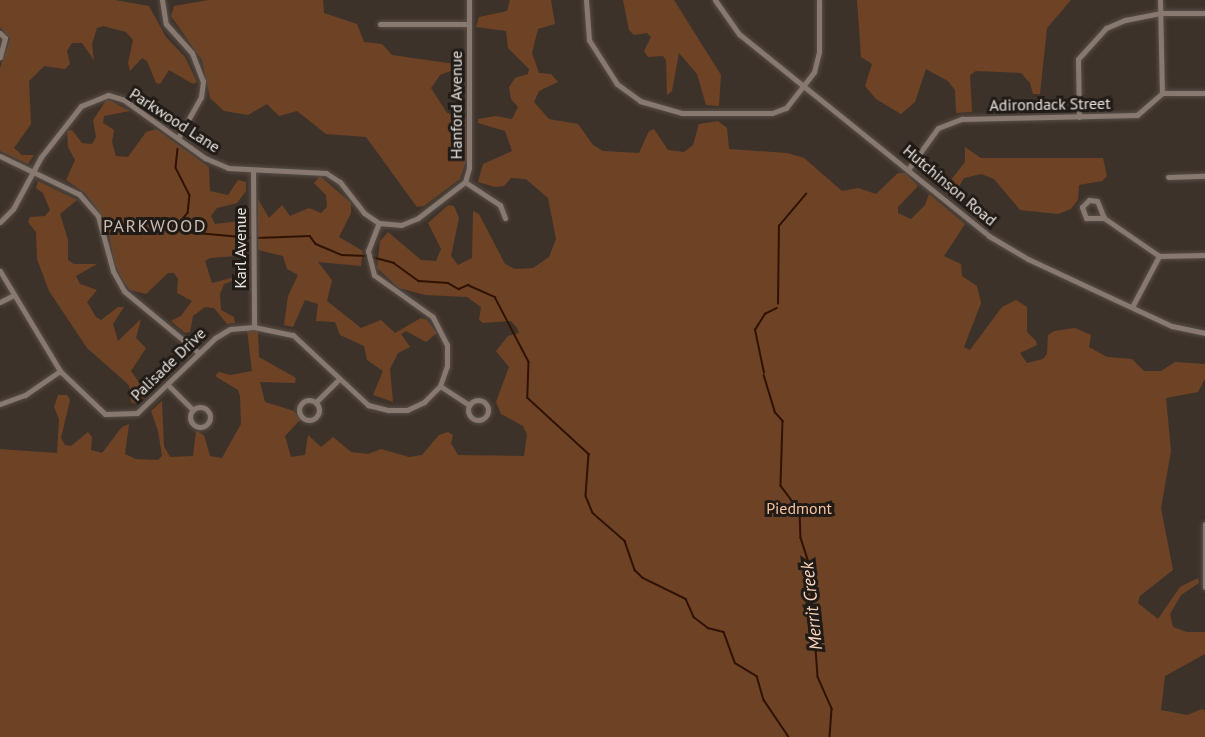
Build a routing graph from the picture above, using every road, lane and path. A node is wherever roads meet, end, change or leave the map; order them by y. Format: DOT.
graph roads {
  1 [pos="162,0"];
  2 [pos="470,0"];
  3 [pos="586,0"];
  4 [pos="715,0"];
  5 [pos="819,0"];
  6 [pos="1160,0"];
  7 [pos="1205,13"];
  8 [pos="1160,14"];
  9 [pos="380,24"];
  10 [pos="470,24"];
  11 [pos="0,33"];
  12 [pos="0,57"];
  13 [pos="803,86"];
  14 [pos="1162,93"];
  15 [pos="1205,93"];
  16 [pos="1079,117"];
  17 [pos="178,138"];
  18 [pos="0,156"];
  19 [pos="909,168"];
  20 [pos="253,170"];
  21 [pos="32,172"];
  22 [pos="1205,176"];
  23 [pos="1168,177"];
  24 [pos="465,182"];
  25 [pos="505,218"];
  26 [pos="1104,218"];
  27 [pos="0,222"];
  28 [pos="379,223"];
  29 [pos="1205,255"];
  30 [pos="1159,256"];
  31 [pos="0,271"];
  32 [pos="14,295"];
  33 [pos="0,302"];
  34 [pos="1132,307"];
  35 [pos="254,327"];
  36 [pos="1205,333"];
  37 [pos="199,353"];
  38 [pos="60,371"];
  39 [pos="339,379"];
  40 [pos="168,385"];
  41 [pos="440,386"];
  42 [pos="316,402"];
  43 [pos="0,404"];
  44 [pos="469,405"];
  45 [pos="193,410"];
  46 [pos="1205,524"];
  47 [pos="1205,561"];
  48 [pos="1205,587"];
  1 -- 17 [label="street"];
  2 -- 10 [label="street, Hanford Avenue"];
  3 -- 13 [label="street"];
  4 -- 13 [label="street, Hutchinson Road"];
  5 -- 13 [label="street"];
  6 -- 8 [label="street"];
  7 -- 8 [label="street"];
  8 -- 14 [label="street"];
  8 -- 16 [label="street"];
  9 -- 10 [label="street"];
  10 -- 24 [label="street, Hanford Avenue"];
  11 -- 12 [label="street"];
  13 -- 19 [label="street, Hutchinson Road"];
  14 -- 15 [label="street"];
  14 -- 16 [label="street, Adirondack Street"];
  16 -- 19 [label="street, Adirondack Street"];
  17 -- 20 [label="street, Parkwood Lane"];
  17 -- 21 [label="street, Parkwood Lane"];
  18 -- 21 [label="street"];
  19 -- 34 [label="street, Hutchinson Road"];
  20 -- 28 [label="street, Parkwood Lane"];
  20 -- 35 [label="street, Karl Avenue"];
  21 -- 27 [label="street, Parkwood Lane"];
  21 -- 37 [label="street"];
  22 -- 23 [label="street"];
  24 -- 25 [label="street"];
  24 -- 28 [label="street, Hanford Avenue"];
  26 -- 26 [label="street"];
  26 -- 30 [label="street"];
  28 -- 41 [label="street"];
  29 -- 30 [label="street"];
  30 -- 34 [label="street"];
  31 -- 32 [label="street, Palisade Drive"];
  32 -- 33 [label="street"];
  32 -- 38 [label="street, Palisade Drive"];
  34 -- 36 [label="street, Hutchinson Road"];
  35 -- 37 [label="street, Palisade Drive"];
  35 -- 39 [label="street, Palisade Drive"];
  37 -- 40 [label="street, Palisade Drive"];
  38 -- 40 [label="street, Palisade Drive"];
  38 -- 43 [label="street"];
  39 -- 41 [label="street, Palisade Drive"];
  39 -- 42 [label="street"];
  40 -- 45 [label="street"];
  41 -- 44 [label="street"];
  46 -- 47 [label="street"];
  47 -- 48 [label="street"];
}
